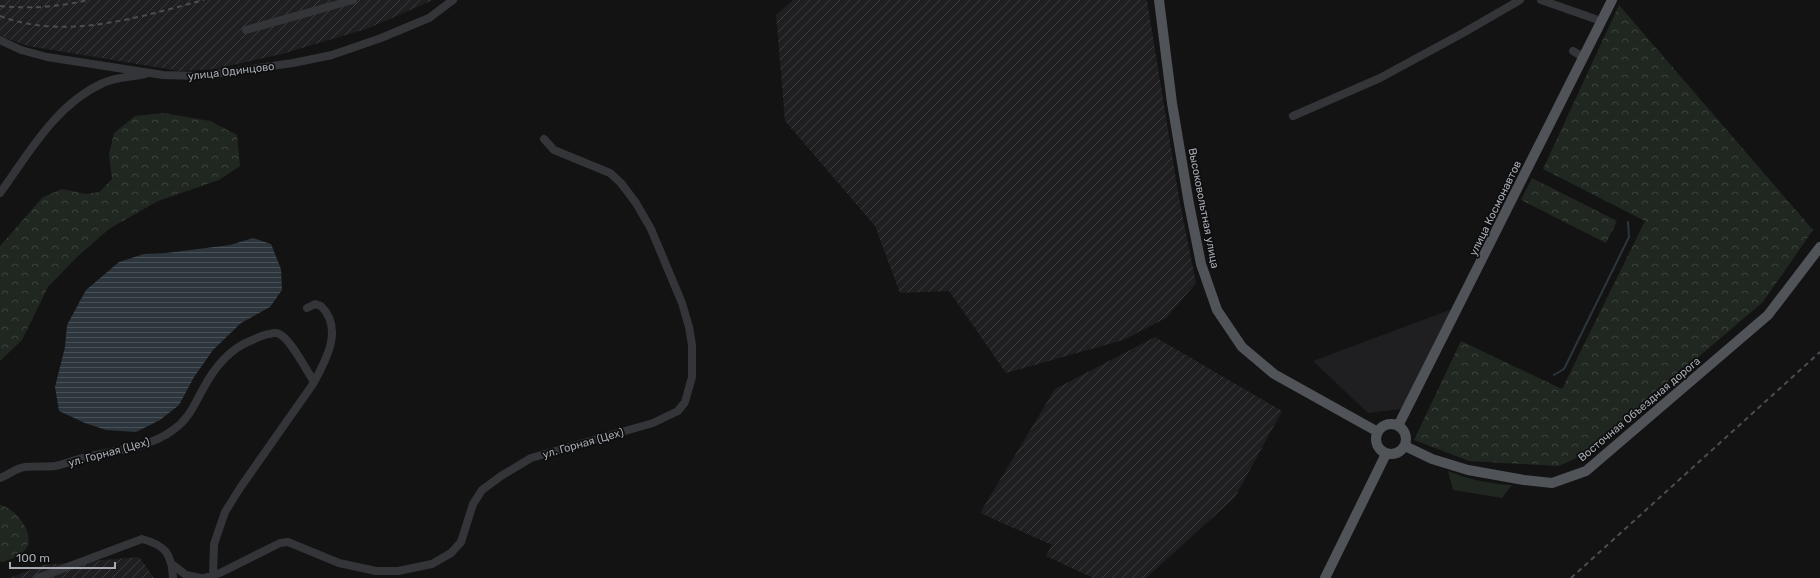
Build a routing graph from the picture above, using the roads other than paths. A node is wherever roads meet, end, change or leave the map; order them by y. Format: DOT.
graph roads {
  1 [pos="353,0"];
  2 [pos="453,0"];
  3 [pos="1159,0"];
  4 [pos="1520,0"];
  5 [pos="1541,0"];
  6 [pos="1612,0"];
  7 [pos="1601,21"];
  8 [pos="246,30"];
  9 [pos="0,40"];
  10 [pos="1573,52"];
  11 [pos="1584,57"];
  12 [pos="150,73"];
  13 [pos="1293,116"];
  14 [pos="544,139"];
  15 [pos="0,193"];
  16 [pos="1820,247"];
  17 [pos="307,308"];
  18 [pos="313,384"];
  19 [pos="1398,426"];
  20 [pos="1378,432"];
  21 [pos="1405,446"];
  22 [pos="1386,454"];
  23 [pos="0,478"];
  24 [pos="173,565"];
  25 [pos="213,575"];
  26 [pos="39,578"];
  27 [pos="173,578"];
  28 [pos="202,578"];
  29 [pos="1324,578"];
  1 -- 8 [label="street"];
  2 -- 12 [label="street, улица Одинцово"];
  3 -- 20 [label="main road, Высоковольтная улица"];
  4 -- 13 [label="street"];
  5 -- 7 [label="street"];
  6 -- 7 [label="main road, улица Космонавтов"];
  7 -- 11 [label="main road, улица Космонавтов"];
  9 -- 12 [label="street, улица Одинцово"];
  10 -- 11 [label="street"];
  11 -- 19 [label="main road, улица Космонавтов"];
  12 -- 15 [label="street"];
  14 -- 25 [label="street, ул. Горная (Цех)"];
  16 -- 21 [label="main road, Восточная Объездная дорога"];
  17 -- 18 [label="street"];
  18 -- 23 [label="street, ул. Горная (Цех)"];
  18 -- 25 [label="street"];
  19 -- 20 [label="main road"];
  19 -- 21 [label="main road"];
  20 -- 22 [label="main road"];
  21 -- 22 [label="main road"];
  22 -- 29 [label="main road"];
  24 -- 26 [label="street, ул. Горная (Цех)"];
  24 -- 27 [label="street"];
  24 -- 28 [label="street, ул. Горная (Цех)"];
  25 -- 28 [label="street, ул. Горная (Цех)"];
}
